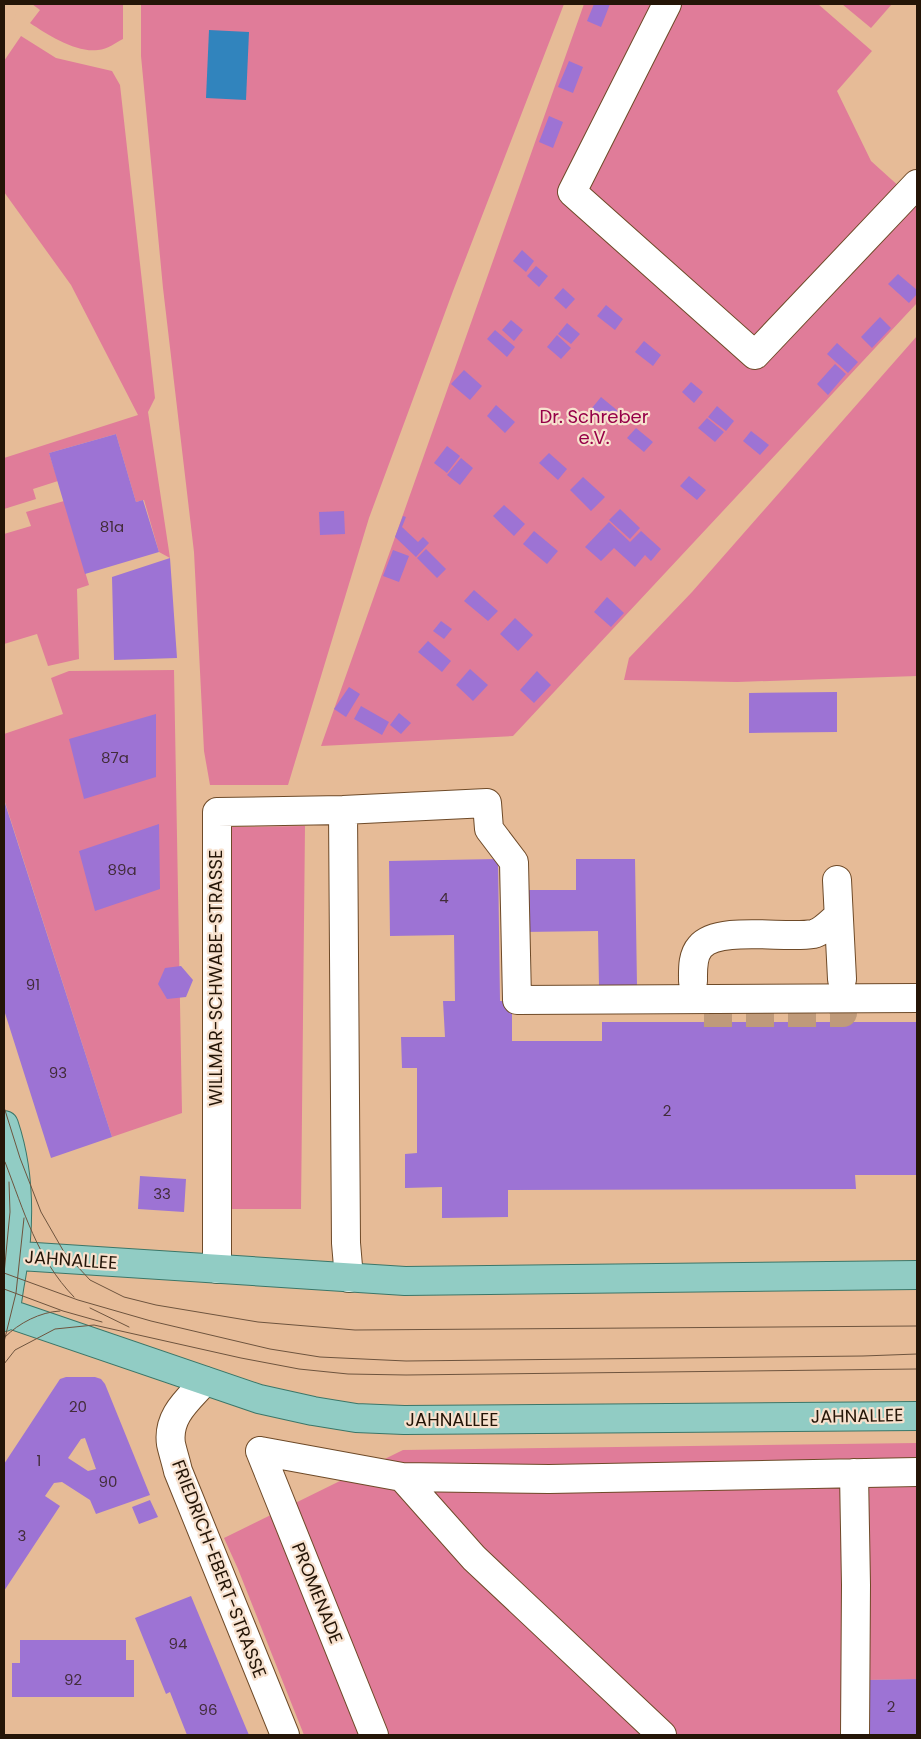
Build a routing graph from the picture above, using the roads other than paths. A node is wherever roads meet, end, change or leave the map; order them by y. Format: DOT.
graph roads {
  1 [pos="666,4"];
  2 [pos="917,184"];
  3 [pos="343,810"];
  4 [pos="837,880"];
  5 [pos="838,916"];
  6 [pos="842,979"];
  7 [pos="693,980"];
  8 [pos="917,998"];
  9 [pos="4,1125"];
  10 [pos="9,1256"];
  11 [pos="217,1269"];
  12 [pos="917,1275"];
  13 [pos="349,1278"];
  14 [pos="4,1314"];
  15 [pos="205,1380"];
  16 [pos="917,1416"];
  17 [pos="917,1472"];
  18 [pos="854,1473"];
  19 [pos="402,1477"];
  20 [pos="285,1735"];
  21 [pos="374,1735"];
  22 [pos="662,1735"];
  23 [pos="855,1735"];
  1 -- 2 [label="street"];
  3 -- 8 [label="street, WILLMAR-SCHWABE-STRASSE"];
  3 -- 11 [label="street, WILLMAR-SCHWABE-STRASSE"];
  3 -- 13 [label="street"];
  4 -- 5 [label="street"];
  5 -- 6 [label="street"];
  5 -- 7 [label="street"];
  9 -- 10 [label="main road"];
  10 -- 11 [label="main road, JAHNALLEE"];
  10 -- 14 [label="main road"];
  11 -- 13 [label="main road, JAHNALLEE"];
  12 -- 13 [label="main road, JAHNALLEE"];
  14 -- 15 [label="main road, JAHNALLEE"];
  15 -- 16 [label="main road, JAHNALLEE"];
  15 -- 20 [label="street, FRIEDRICH-EBERT-STRASSE"];
  17 -- 18 [label="street"];
  18 -- 19 [label="street"];
  18 -- 23 [label="street"];
  19 -- 21 [label="street, PROMENADE"];
  19 -- 22 [label="street"];
}
